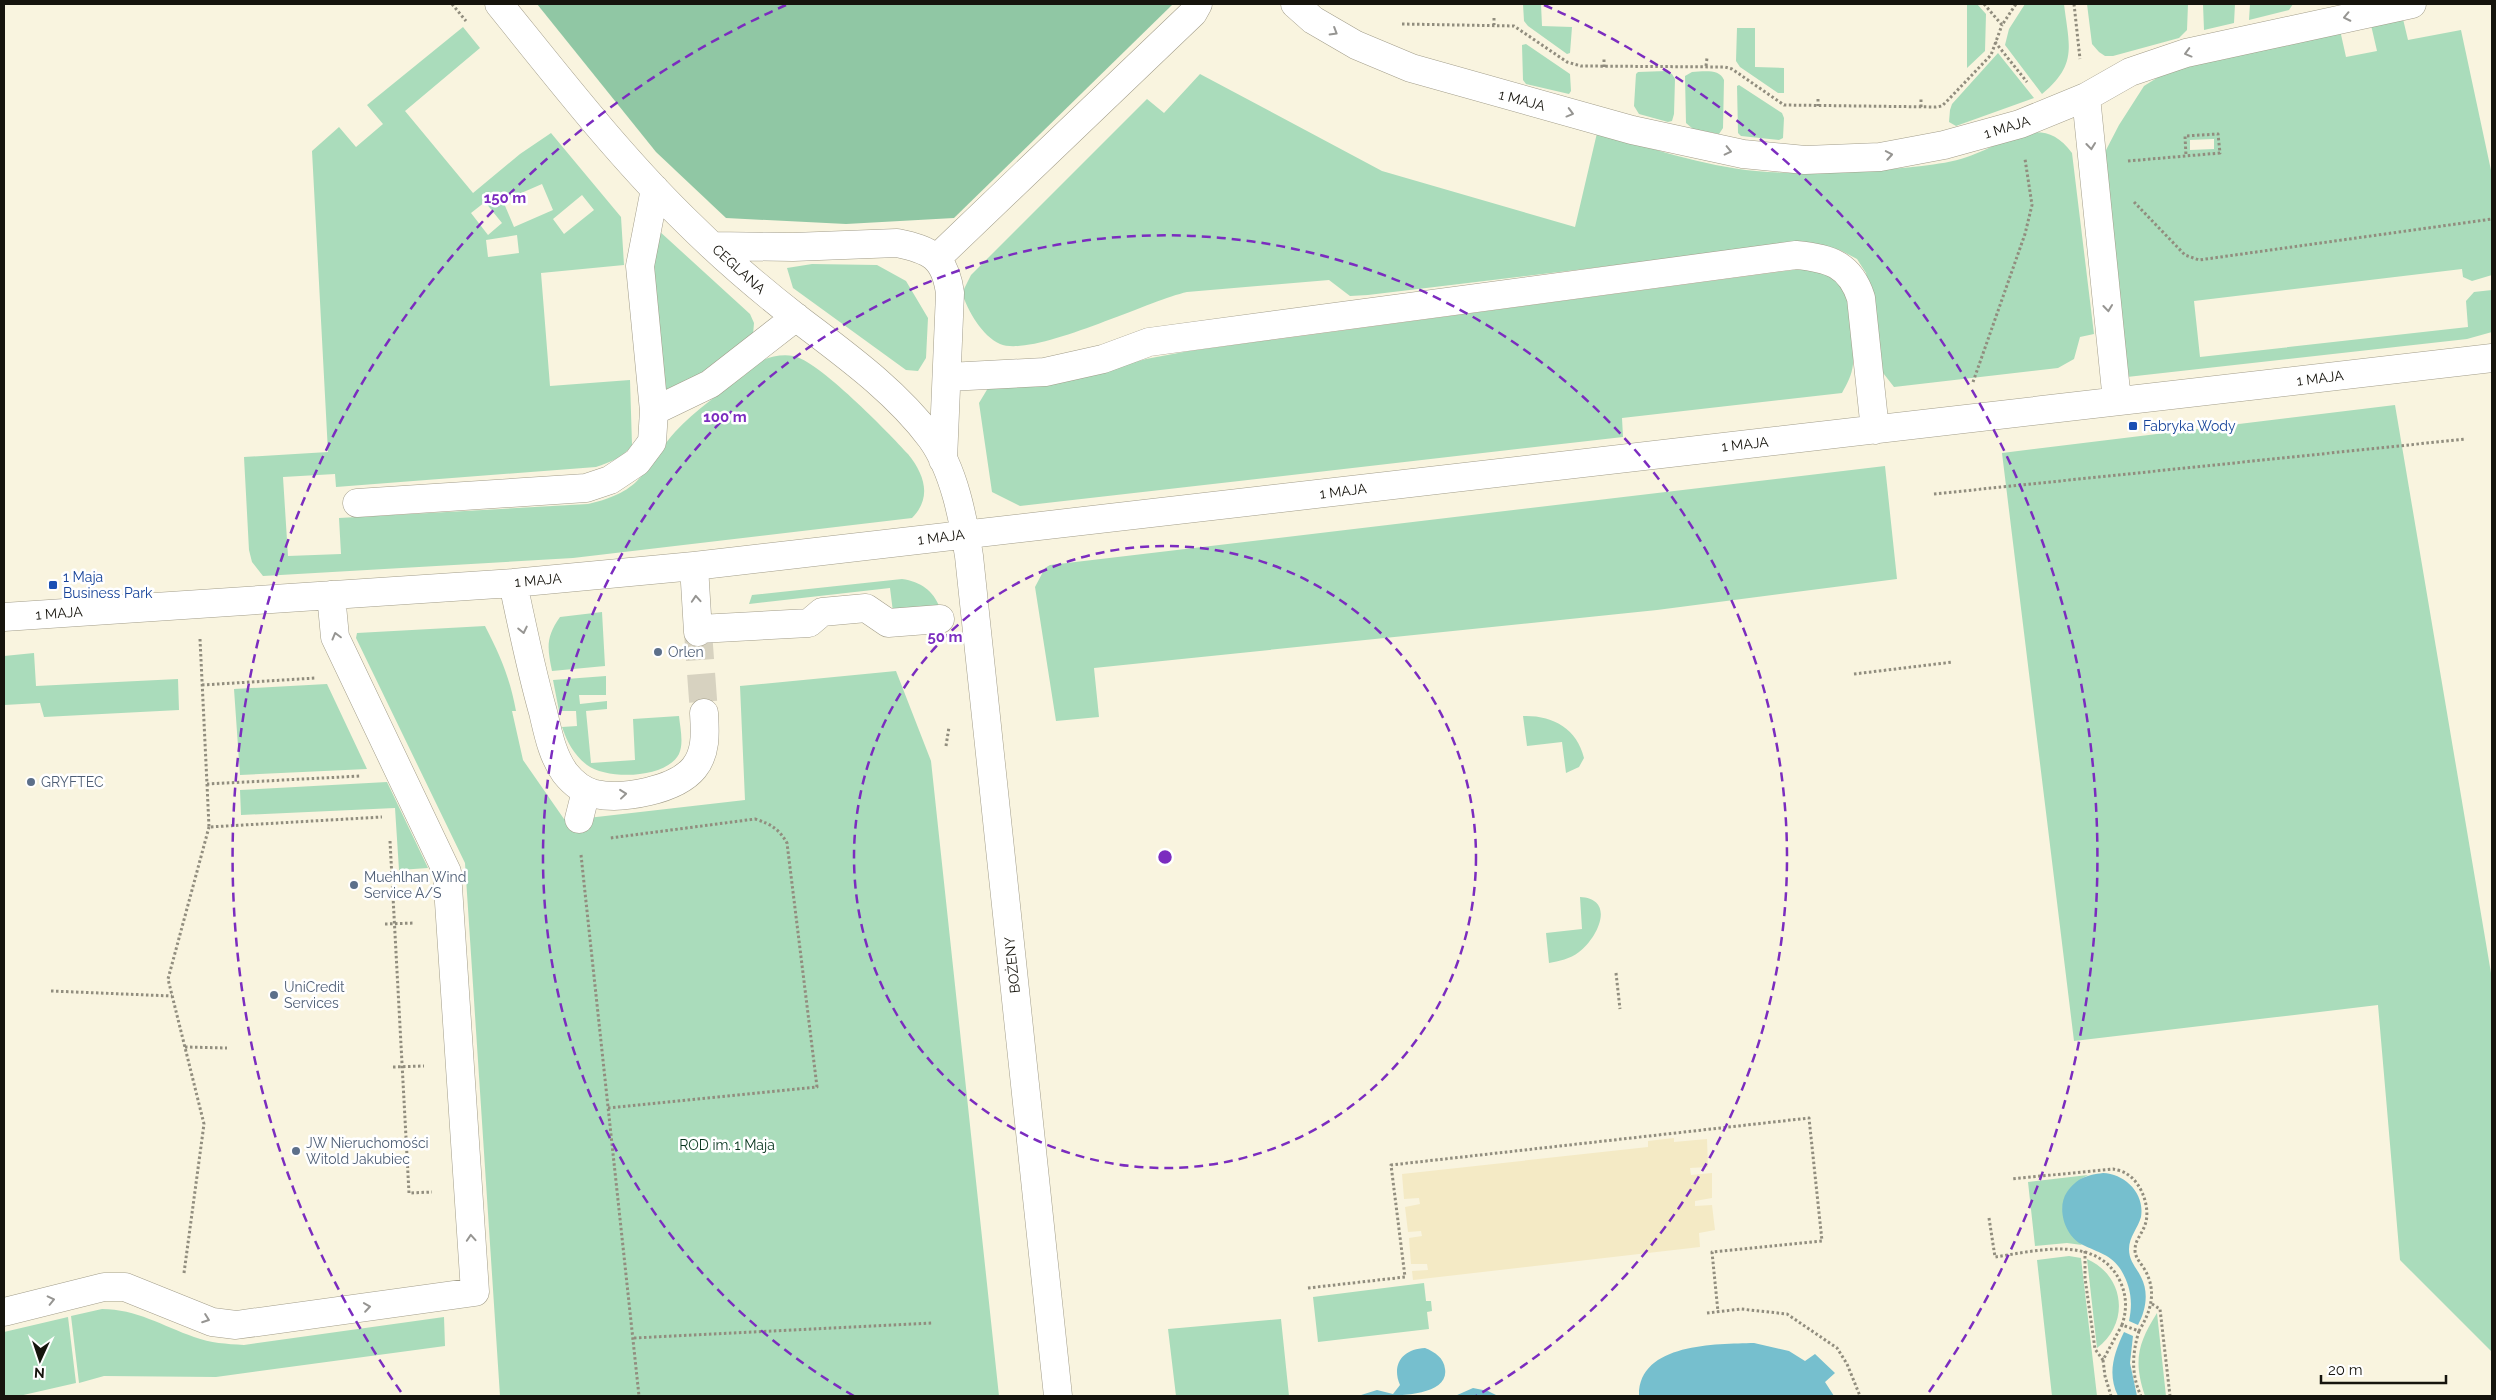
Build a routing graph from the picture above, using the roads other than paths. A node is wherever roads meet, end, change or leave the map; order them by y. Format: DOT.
graph roads {
  1 [pos="499,4"];
  2 [pos="1198,4"];
  3 [pos="1295,4"];
  4 [pos="2412,4"];
  5 [pos="2086,97"];
  6 [pos="655,190"];
  7 [pos="713,246"];
  8 [pos="936,258"];
  9 [pos="796,317"];
  10 [pos="2492,358"];
  11 [pos="948,378"];
  12 [pos="2117,401"];
  13 [pos="654,411"];
  14 [pos="1875,430"];
  15 [pos="943,460"];
  16 [pos="356,502"];
  17 [pos="966,534"];
  18 [pos="694,566"];
  19 [pos="513,583"];
  20 [pos="330,596"];
  21 [pos="4,618"];
  22 [pos="940,619"];
  23 [pos="704,713"];
  24 [pos="586,790"];
  25 [pos="580,830"];
  26 [pos="4,1312"];
  27 [pos="1058,1396"];
  1 -- 6 [label="street, CEGLANA"];
  2 -- 8 [label="street"];
  3 -- 5 [label="street, 1 MAJA, one-way"];
  4 -- 5 [label="street, 1 MAJA, one-way"];
  5 -- 12 [label="street, one-way"];
  6 -- 7 [label="street, CEGLANA"];
  6 -- 13 [label="street"];
  7 -- 8 [label="street"];
  7 -- 9 [label="street, CEGLANA"];
  8 -- 11 [label="street"];
  9 -- 13 [label="street"];
  9 -- 15 [label="street, CEGLANA"];
  10 -- 12 [label="street, 1 MAJA"];
  11 -- 14 [label="street"];
  11 -- 15 [label="street"];
  12 -- 14 [label="street, 1 MAJA"];
  13 -- 16 [label="street"];
  14 -- 17 [label="street, 1 MAJA"];
  15 -- 17 [label="street, CEGLANA"];
  17 -- 18 [label="street, 1 MAJA"];
  17 -- 27 [label="street, BOŻENY"];
  18 -- 19 [label="street, 1 MAJA"];
  22 -- 18 [label="street, one-way"];
  19 -- 20 [label="street, 1 MAJA"];
  19 -- 24 [label="street, one-way"];
  20 -- 21 [label="street, 1 MAJA"];
  26 -- 20 [label="street, one-way"];
  24 -- 23 [label="street, one-way"];
  24 -- 25 [label="street"];
}
